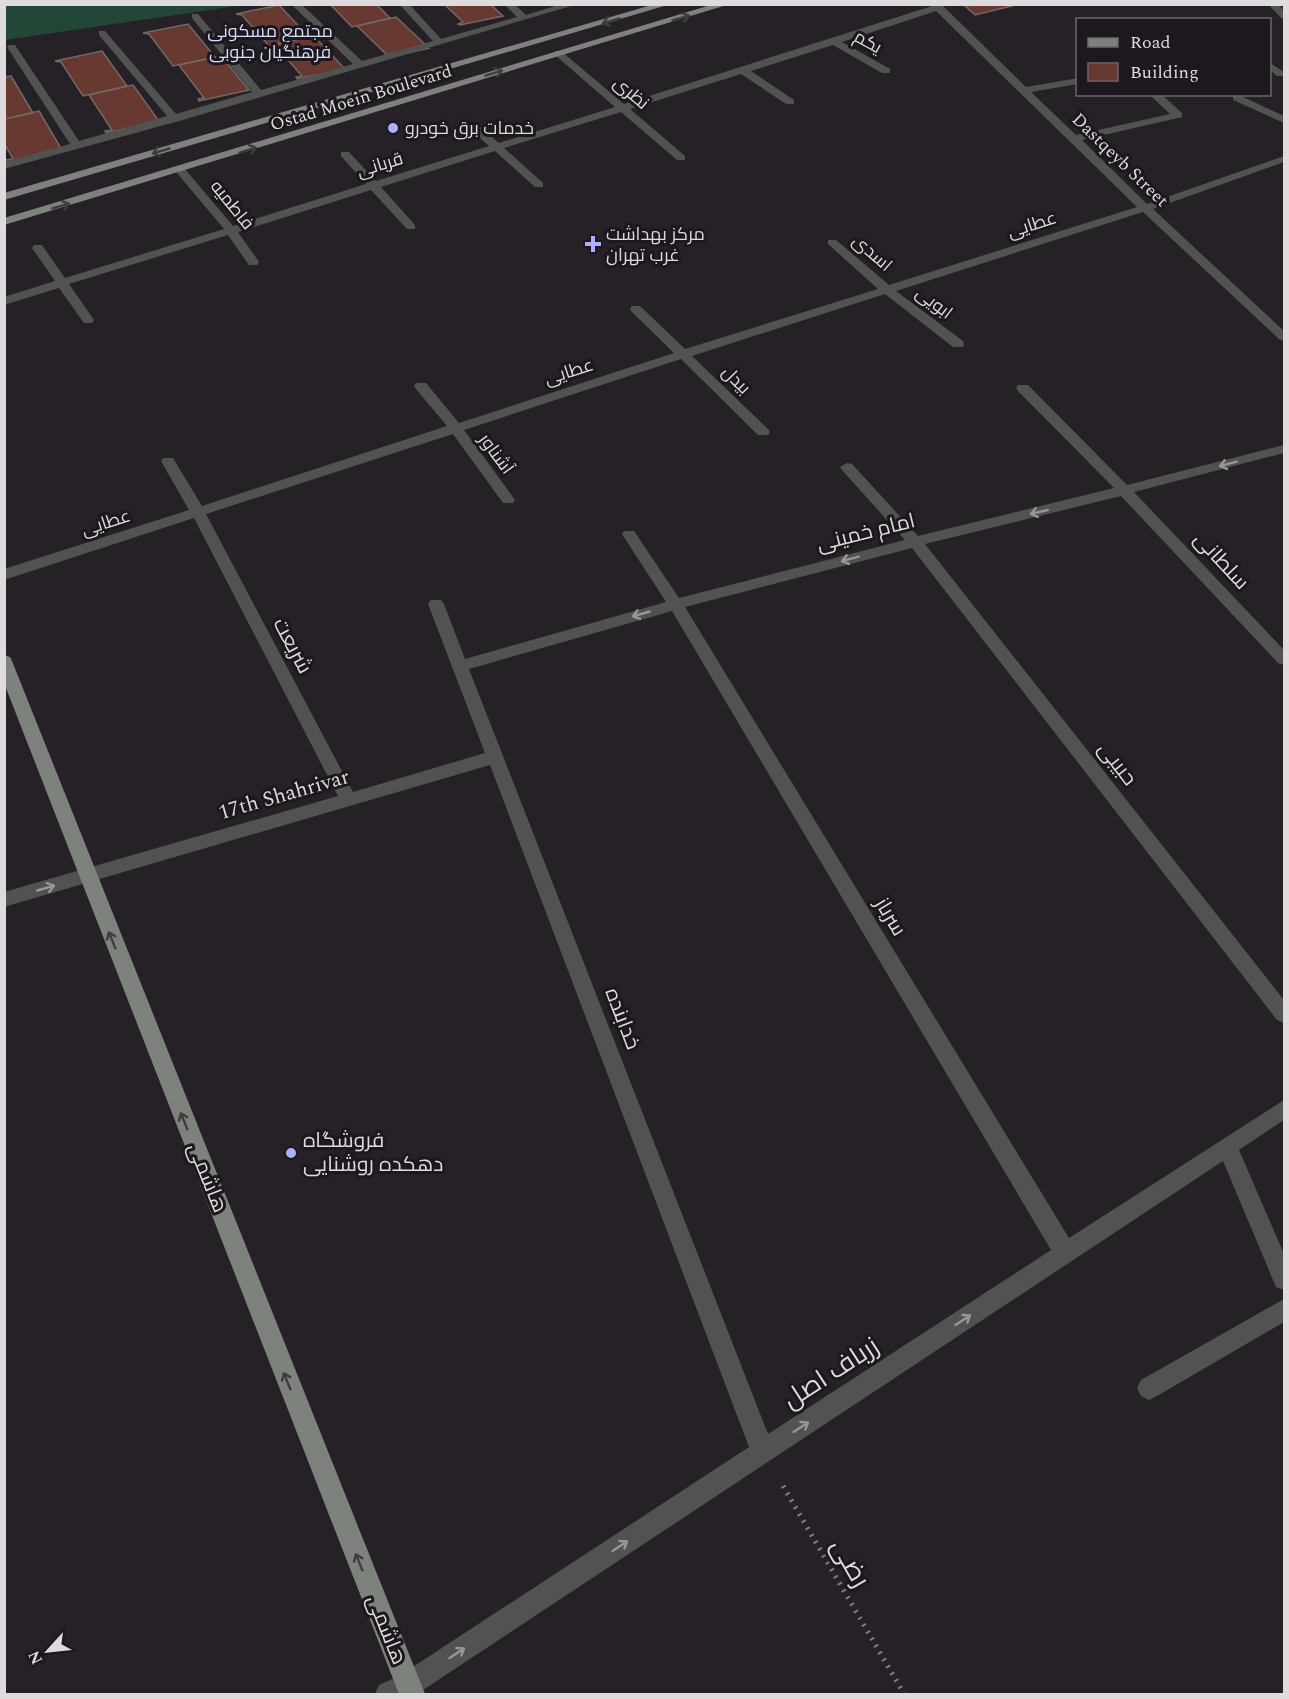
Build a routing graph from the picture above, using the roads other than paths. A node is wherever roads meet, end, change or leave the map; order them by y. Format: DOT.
graph roads {
  1 [pos="295,4"];
  2 [pos="403,4"];
  3 [pos="508,4"];
  4 [pos="574,4"];
  5 [pos="667,4"];
  6 [pos="726,4"];
  7 [pos="1272,4"];
  8 [pos="936,6"];
  9 [pos="195,16"];
  10 [pos="1284,16"];
  11 [pos="524,18"];
  12 [pos="102,33"];
  13 [pos="439,42"];
  14 [pos="834,42"];
  15 [pos="12,47"];
  16 [pos="558,53"];
  17 [pos="360,65"];
  18 [pos="1271,67"];
  19 [pos="742,70"];
  20 [pos="886,71"];
  21 [pos="1281,74"];
  22 [pos="1076,81"];
  23 [pos="1023,90"];
  24 [pos="259,94"];
  25 [pos="1156,96"];
  26 [pos="1237,98"];
  27 [pos="790,102"];
  28 [pos="624,108"];
  29 [pos="175,119"];
  30 [pos="1284,120"];
  31 [pos="473,126"];
  32 [pos="1074,139"];
  33 [pos="77,147"];
  34 [pos="496,148"];
  35 [pos="345,154"];
  36 [pos="681,158"];
  37 [pos="1284,159"];
  38 [pos="4,166"];
  39 [pos="181,171"];
  40 [pos="539,185"];
  41 [pos="374,186"];
  42 [pos="4,197"];
  43 [pos="1145,208"];
  44 [pos="4,222"];
  45 [pos="411,227"];
  46 [pos="231,230"];
  47 [pos="832,242"];
  48 [pos="38,249"];
  49 [pos="253,262"];
  50 [pos="64,283"];
  51 [pos="888,291"];
  52 [pos="4,301"];
  53 [pos="636,309"];
  54 [pos="88,320"];
  55 [pos="1284,337"];
  56 [pos="958,344"];
  57 [pos="684,354"];
  58 [pos="421,386"];
  59 [pos="1023,387"];
  60 [pos="456,428"];
  61 [pos="763,432"];
  62 [pos="1284,449"];
  63 [pos="168,462"];
  64 [pos="847,467"];
  65 [pos="1126,492"];
  66 [pos="508,500"];
  67 [pos="198,512"];
  68 [pos="628,534"];
  69 [pos="915,542"];
  70 [pos="4,575"];
  71 [pos="436,604"];
  72 [pos="675,604"];
  73 [pos="1284,659"];
  74 [pos="4,661"];
  75 [pos="461,666"];
  76 [pos="495,756"];
  77 [pos="348,800"];
  78 [pos="87,876"];
  79 [pos="4,900"];
  80 [pos="1284,1014"];
  81 [pos="1284,1109"];
  82 [pos="1227,1146"];
  83 [pos="1065,1253"];
  84 [pos="1284,1280"];
  85 [pos="1284,1310"];
  86 [pos="1149,1388"];
  87 [pos="763,1452"];
  88 [pos="403,1691"];
  1 -- 17 [label="street"];
  2 -- 13 [label="street"];
  3 -- 11 [label="street"];
  4 -- 11 [label="street"];
  5 -- 42 [label="main road, Ostad Moein Boulevard, one-way"];
  16 -- 6 [label="main road, Ostad Moein Boulevard, one-way"];
  7 -- 10 [label="street"];
  8 -- 14 [label="street, قربانی"];
  8 -- 23 [label="street, Dastqeyb Street"];
  9 -- 24 [label="street"];
  11 -- 13 [label="street"];
  12 -- 29 [label="street"];
  13 -- 17 [label="street"];
  14 -- 19 [label="street, قربانی"];
  14 -- 20 [label="street, یکم"];
  15 -- 33 [label="street"];
  16 -- 28 [label="street, نظری"];
  39 -- 16 [label="main road, Ostad Moein Boulevard, one-way"];
  17 -- 24 [label="street"];
  18 -- 21 [label="street"];
  19 -- 27 [label="street"];
  19 -- 28 [label="street, قربانی"];
  22 -- 23 [label="street"];
  23 -- 32 [label="street, Dastqeyb Street"];
  24 -- 29 [label="street"];
  25 -- 32 [label="street"];
  26 -- 30 [label="street"];
  28 -- 34 [label="street, قربانی"];
  28 -- 36 [label="street, نظری"];
  29 -- 33 [label="street"];
  31 -- 34 [label="street"];
  32 -- 43 [label="street, Dastqeyb Street"];
  33 -- 38 [label="street"];
  34 -- 40 [label="street"];
  34 -- 41 [label="street, قربانی"];
  35 -- 41 [label="street"];
  37 -- 43 [label="street, عطایی"];
  44 -- 39 [label="main road, Ostad Moein Boulevard, one-way"];
  39 -- 46 [label="street, فاطمیه"];
  41 -- 45 [label="street"];
  41 -- 46 [label="street, قربانی"];
  43 -- 51 [label="street, عطایی"];
  43 -- 55 [label="street, Dastqeyb Street"];
  46 -- 49 [label="street, فاطمیه"];
  46 -- 50 [label="street, قربانی"];
  47 -- 51 [label="street, اسدی"];
  48 -- 50 [label="street"];
  50 -- 52 [label="street, قربانی"];
  50 -- 54 [label="street"];
  51 -- 56 [label="street, ابویی"];
  51 -- 57 [label="street, عطایی"];
  53 -- 57 [label="street, بیدل"];
  57 -- 60 [label="street, عطایی"];
  57 -- 61 [label="street, بیدل"];
  58 -- 60 [label="street, آشناور"];
  59 -- 65 [label="street, سلطانی"];
  60 -- 66 [label="street, آشناور"];
  60 -- 67 [label="street, عطایی"];
  62 -- 65 [label="street, امام خمینی, one-way"];
  63 -- 67 [label="street, شریعت"];
  64 -- 69 [label="street, حبیبی"];
  65 -- 69 [label="street, امام خمینی, one-way"];
  65 -- 73 [label="street, سلطانی"];
  67 -- 70 [label="street, عطایی"];
  67 -- 77 [label="street, شریعت"];
  68 -- 72 [label="street, سرباز"];
  69 -- 72 [label="street, امام خمینی, one-way"];
  69 -- 80 [label="street, حبیبی"];
  71 -- 75 [label="street, خدابنده"];
  72 -- 75 [label="street, امام خمینی, one-way"];
  72 -- 83 [label="street, سرباز"];
  74 -- 78 [label="main road, هاشمی"];
  75 -- 76 [label="street, خدابنده"];
  76 -- 77 [label="street, 17th Shahrivar"];
  76 -- 87 [label="street, خدابنده"];
  77 -- 78 [label="street, 17th Shahrivar"];
  79 -- 78 [label="street, 17th Shahrivar, one-way"];
  88 -- 78 [label="main road, هاشمی, one-way"];
  81 -- 82 [label="street, زرباف اصل"];
  82 -- 83 [label="street, زرباف اصل"];
  82 -- 84 [label="street"];
  87 -- 83 [label="street, زرباف اصل, one-way"];
  85 -- 86 [label="street"];
  88 -- 87 [label="street, زرباف اصل, one-way"];
}
